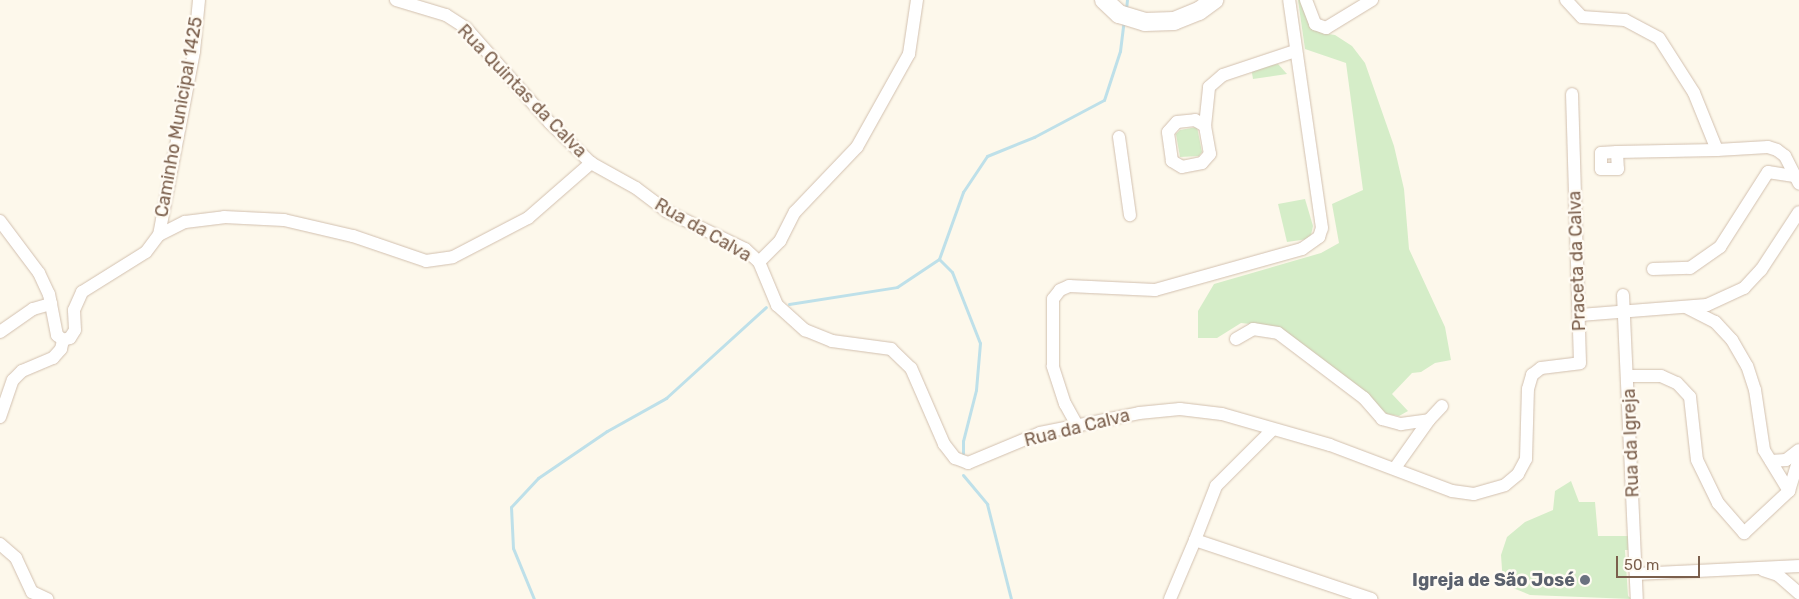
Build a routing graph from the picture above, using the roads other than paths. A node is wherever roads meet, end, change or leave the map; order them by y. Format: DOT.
graph roads {
  1 [pos="199,0"];
  2 [pos="396,0"];
  3 [pos="917,0"];
  4 [pos="1104,0"];
  5 [pos="1214,0"];
  6 [pos="1289,0"];
  7 [pos="1306,0"];
  8 [pos="1372,0"];
  9 [pos="1566,0"];
  10 [pos="1295,51"];
  11 [pos="1572,94"];
  12 [pos="1205,126"];
  13 [pos="1119,137"];
  14 [pos="1717,150"];
  15 [pos="1617,152"];
  16 [pos="591,163"];
  17 [pos="1796,180"];
  18 [pos="1799,212"];
  19 [pos="1130,215"];
  20 [pos="0,221"];
  21 [pos="159,235"];
  22 [pos="759,262"];
  23 [pos="1653,269"];
  24 [pos="1623,295"];
  25 [pos="51,304"];
  26 [pos="1686,307"];
  27 [pos="1624,312"];
  28 [pos="1580,315"];
  29 [pos="0,332"];
  30 [pos="1236,339"];
  31 [pos="63,340"];
  32 [pos="1628,376"];
  33 [pos="1528,389"];
  34 [pos="1442,406"];
  35 [pos="0,416"];
  36 [pos="1429,420"];
  37 [pos="1078,427"];
  38 [pos="1272,430"];
  39 [pos="1799,450"];
  40 [pos="1799,458"];
  41 [pos="1771,461"];
  42 [pos="1396,468"];
  43 [pos="1789,491"];
  44 [pos="1195,540"];
  45 [pos="0,544"];
  46 [pos="1799,566"];
  47 [pos="1756,568"];
  48 [pos="1636,574"];
  49 [pos="1799,594"];
  50 [pos="47,599"];
  51 [pos="1170,599"];
  52 [pos="1371,599"];
  53 [pos="1637,599"];
  1 -- 21 [label="street, Caminho Municipal 1425"];
  2 -- 16 [label="street, Rua Quintas da Calva"];
  3 -- 22 [label="street"];
  4 -- 5 [label="main road"];
  6 -- 10 [label="street"];
  7 -- 8 [label="street"];
  9 -- 14 [label="street"];
  10 -- 12 [label="street"];
  10 -- 37 [label="street"];
  11 -- 28 [label="street, Praceta da Calva"];
  13 -- 19 [label="street"];
  14 -- 15 [label="street"];
  14 -- 17 [label="street"];
  16 -- 21 [label="street"];
  16 -- 22 [label="street, Rua da Calva"];
  17 -- 23 [label="street"];
  18 -- 26 [label="street"];
  20 -- 25 [label="street"];
  21 -- 31 [label="street"];
  22 -- 37 [label="street, Rua da Calva"];
  24 -- 27 [label="street, Rua da Igreja"];
  25 -- 29 [label="street"];
  25 -- 31 [label="street"];
  26 -- 27 [label="street"];
  26 -- 41 [label="street"];
  27 -- 28 [label="street"];
  27 -- 32 [label="street, Rua da Igreja"];
  28 -- 33 [label="street, Praceta da Calva"];
  30 -- 36 [label="street"];
  31 -- 35 [label="street"];
  32 -- 43 [label="street"];
  32 -- 48 [label="street, Rua da Igreja"];
  33 -- 42 [label="street, Rua da Calva"];
  34 -- 36 [label="street"];
  36 -- 42 [label="street"];
  37 -- 38 [label="street, Rua da Calva"];
  38 -- 42 [label="street, Rua da Calva"];
  38 -- 44 [label="street"];
  39 -- 41 [label="street"];
  40 -- 43 [label="street"];
  41 -- 43 [label="street"];
  44 -- 51 [label="street"];
  44 -- 52 [label="street"];
  45 -- 50 [label="street"];
  46 -- 47 [label="street"];
  47 -- 48 [label="street"];
  47 -- 49 [label="street"];
  48 -- 53 [label="street, Rua da Igreja"];
}
